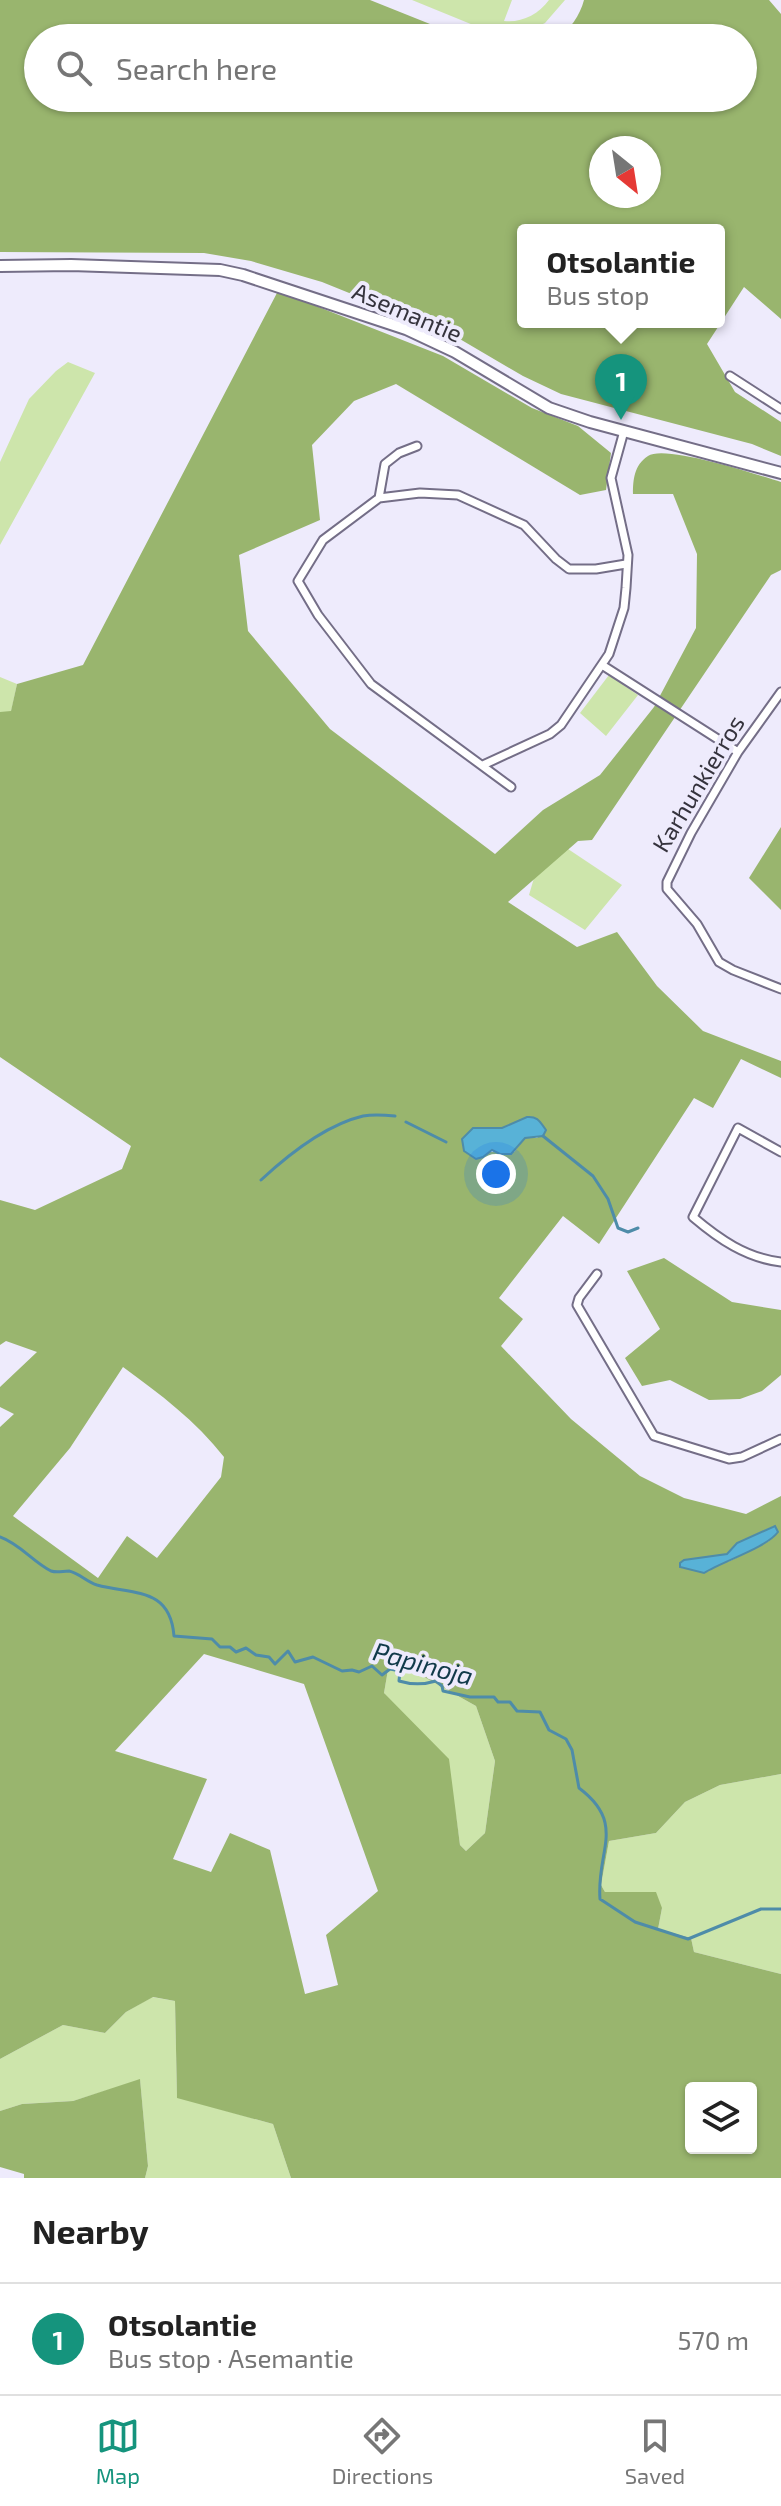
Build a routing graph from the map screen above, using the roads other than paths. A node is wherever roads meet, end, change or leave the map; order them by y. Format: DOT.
graph roads {
  1 [pos="0,266"];
  2 [pos="730,376"];
  3 [pos="781,409"];
  4 [pos="624,431"];
  5 [pos="417,446"];
  6 [pos="781,473"];
  7 [pos="379,498"];
  8 [pos="626,564"];
  9 [pos="602,665"];
  10 [pos="781,692"];
  11 [pos="738,752"];
  12 [pos="483,765"];
  13 [pos="511,787"];
  14 [pos="781,989"];
  15 [pos="781,1152"];
  16 [pos="781,1262"];
  17 [pos="597,1274"];
  18 [pos="781,1439"];
  1 -- 4 [label="main road, Asemantie"];
  2 -- 3 [label="street"];
  4 -- 6 [label="main road, Asemantie"];
  4 -- 8 [label="street"];
  5 -- 7 [label="street"];
  7 -- 8 [label="street"];
  7 -- 12 [label="street"];
  8 -- 9 [label="street"];
  9 -- 11 [label="street"];
  9 -- 12 [label="street"];
  10 -- 11 [label="street, Karhunkierros"];
  11 -- 14 [label="street, Karhunkierros"];
  12 -- 13 [label="street"];
  15 -- 16 [label="street"];
  17 -- 18 [label="street"];
}
